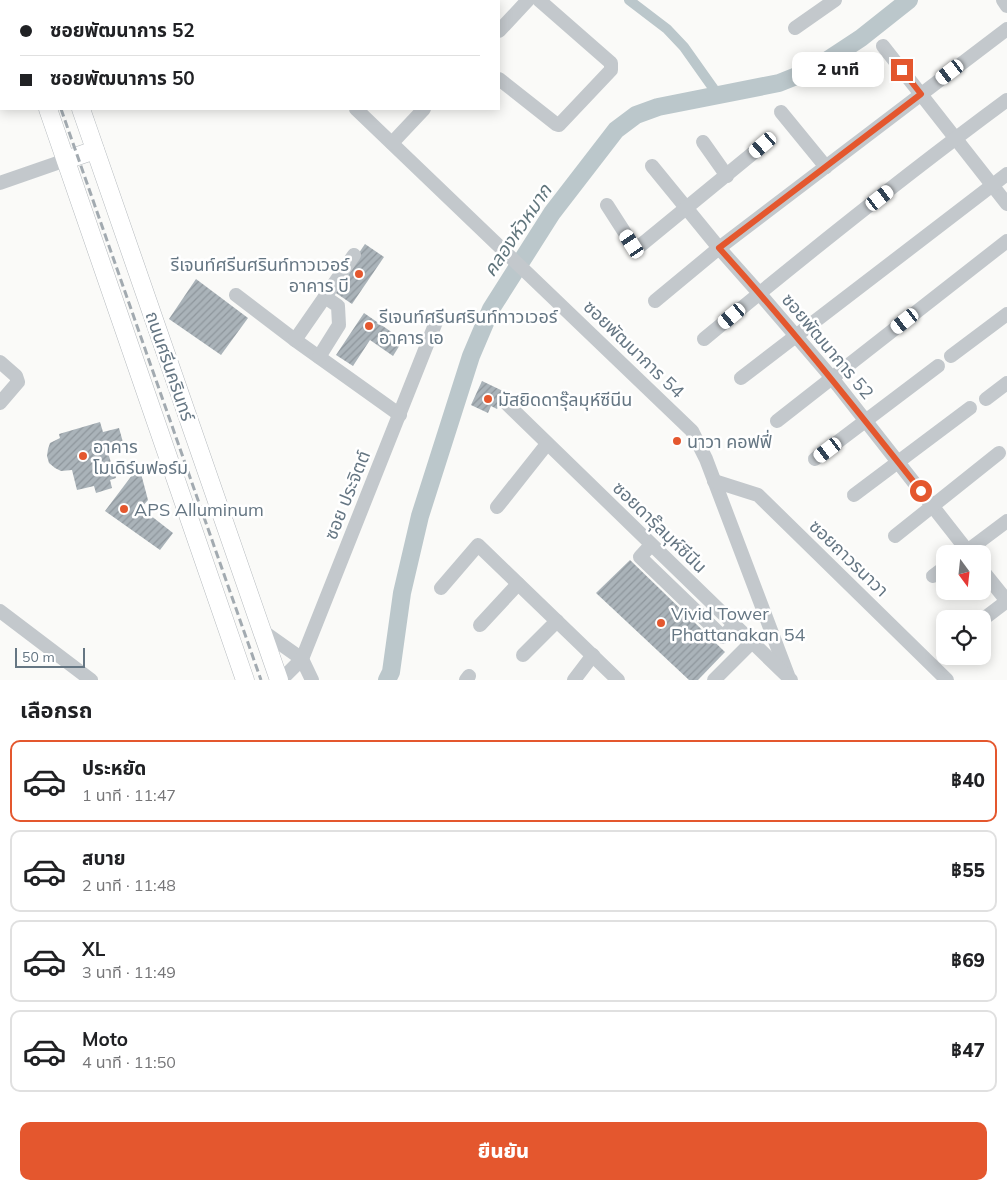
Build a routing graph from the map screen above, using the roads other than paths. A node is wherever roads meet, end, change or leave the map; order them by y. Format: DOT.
graph roads {
  1 [pos="528,0"];
  2 [pos="539,0"];
  3 [pos="834,0"];
  4 [pos="1003,0"];
  5 [pos="1007,6"];
  6 [pos="795,28"];
  7 [pos="500,29"];
  8 [pos="1007,29"];
  9 [pos="883,46"];
  10 [pos="500,80"];
  11 [pos="921,94"];
  12 [pos="1007,100"];
  13 [pos="48,110"];
  14 [pos="81,110"];
  15 [pos="357,110"];
  16 [pos="423,110"];
  17 [pos="781,112"];
  18 [pos="955,138"];
  19 [pos="703,142"];
  20 [pos="392,143"];
  21 [pos="763,145"];
  22 [pos="95,150"];
  23 [pos="66,160"];
  24 [pos="652,166"];
  25 [pos="826,167"];
  26 [pos="1007,174"];
  27 [pos="727,176"];
  28 [pos="0,183"];
  29 [pos="992,185"];
  30 [pos="1007,204"];
  31 [pos="607,205"];
  32 [pos="686,208"];
  33 [pos="1007,242"];
  34 [pos="719,248"];
  35 [pos="354,255"];
  36 [pos="759,293"];
  37 [pos="236,295"];
  38 [pos="325,297"];
  39 [pos="655,301"];
  40 [pos="1007,314"];
  41 [pos="438,317"];
  42 [pos="796,336"];
  43 [pos="704,339"];
  44 [pos="295,340"];
  45 [pos="951,356"];
  46 [pos="319,357"];
  47 [pos="0,362"];
  48 [pos="938,366"];
  49 [pos="741,378"];
  50 [pos="832,378"];
  51 [pos="1007,383"];
  52 [pos="986,399"];
  53 [pos="0,403"];
  54 [pos="506,404"];
  55 [pos="970,408"];
  56 [pos="400,415"];
  57 [pos="777,421"];
  58 [pos="866,421"];
  59 [pos="547,444"];
  60 [pos="999,453"];
  61 [pos="815,459"];
  62 [pos="898,462"];
  63 [pos="714,481"];
  64 [pos="854,495"];
  65 [pos="932,506"];
  66 [pos="497,507"];
  67 [pos="1007,521"];
  68 [pos="895,536"];
  69 [pos="961,545"];
  70 [pos="977,545"];
  71 [pos="936,574"];
  72 [pos="933,576"];
  73 [pos="991,580"];
  74 [pos="518,584"];
  75 [pos="441,588"];
  76 [pos="1005,596"];
  77 [pos="0,611"];
  78 [pos="991,611"];
  79 [pos="557,621"];
  80 [pos="480,625"];
  81 [pos="261,630"];
  82 [pos="752,642"];
  83 [pos="523,655"];
  84 [pos="593,655"];
  85 [pos="302,659"];
  86 [pos="718,679"];
  87 [pos="790,679"];
  88 [pos="91,680"];
  89 [pos="245,680"];
  90 [pos="280,680"];
  91 [pos="312,680"];
  92 [pos="574,680"];
  93 [pos="618,680"];
  94 [pos="947,680"];
  1 -- 7 [label="street"];
  2 -- 10 [label="street"];
  3 -- 6 [label="street"];
  4 -- 5 [label="street"];
  8 -- 11 [label="street"];
  9 -- 11 [label="street"];
  11 -- 18 [label="street"];
  11 -- 25 [label="street"];
  12 -- 18 [label="street"];
  13 -- 23 [label="main road, ถนนศรีนครินทร์"];
  14 -- 22 [label="main road, ถนนศรีนครินทร์"];
  15 -- 20 [label="street, ซอยพัฒนาการ 54"];
  16 -- 20 [label="street"];
  17 -- 25 [label="street"];
  18 -- 29 [label="street"];
  18 -- 36 [label="street"];
  19 -- 27 [label="street"];
  20 -- 63 [label="street, ซอยพัฒนาการ 54"];
  21 -- 27 [label="street"];
  22 -- 23 [label="main road"];
  22 -- 81 [label="main road, ถนนศรีนครินทร์"];
  23 -- 28 [label="street"];
  23 -- 89 [label="main road, ถนนศรีนครินทร์"];
  24 -- 32 [label="street, ซอยพัฒนาการ 52"];
  25 -- 34 [label="street"];
  26 -- 29 [label="street"];
  27 -- 32 [label="street"];
  29 -- 30 [label="street"];
  29 -- 42 [label="street"];
  31 -- 32 [label="street"];
  32 -- 34 [label="street, ซอยพัฒนาการ 52"];
  33 -- 50 [label="street"];
  34 -- 36 [label="street, ซอยพัฒนาการ 52"];
  34 -- 39 [label="street"];
  35 -- 38 [label="street"];
  36 -- 42 [label="street, ซอยพัฒนาการ 52"];
  36 -- 43 [label="street"];
  37 -- 44 [label="street"];
  38 -- 44 [label="street"];
  38 -- 46 [label="street"];
  40 -- 45 [label="street"];
  41 -- 56 [label="street, ซอย ประจิตต์"];
  42 -- 49 [label="street"];
  42 -- 50 [label="street, ซอยพัฒนาการ 52"];
  44 -- 46 [label="street"];
  46 -- 56 [label="street"];
  47 -- 53 [label="street"];
  48 -- 58 [label="street"];
  50 -- 57 [label="street"];
  50 -- 58 [label="street, ซอยพัฒนาการ 52"];
  51 -- 52 [label="street"];
  54 -- 59 [label="street, ซอยดารุ๊ลมุห์ซีนีน"];
  55 -- 62 [label="street"];
  56 -- 85 [label="street, ซอย ประจิตต์"];
  58 -- 61 [label="street"];
  58 -- 62 [label="street, ซอยพัฒนาการ 52"];
  59 -- 66 [label="street"];
  59 -- 82 [label="street, ซอยดารุ๊ลมุห์ซีนีน"];
  60 -- 65 [label="street"];
  62 -- 64 [label="street"];
  62 -- 65 [label="street, ซอยพัฒนาการ 52"];
  63 -- 87 [label="street, ซอยพัฒนาการ 54"];
  63 -- 94 [label="street, ซอยถาวรนาวา"];
  65 -- 68 [label="street"];
  65 -- 69 [label="street, ซอยพัฒนาการ 52"];
  67 -- 70 [label="street"];
  71 -- 72 [label="street"];
  73 -- 76 [label="street"];
  74 -- 75 [label="street"];
  74 -- 79 [label="street"];
  74 -- 80 [label="street"];
  76 -- 78 [label="street"];
  77 -- 88 [label="street"];
  79 -- 83 [label="street"];
  79 -- 84 [label="street"];
  81 -- 85 [label="street"];
  81 -- 90 [label="main road, ถนนศรีนครินทร์"];
  82 -- 86 [label="street"];
  82 -- 87 [label="street, ซอยดารุ๊ลมุห์ซีนีน"];
  84 -- 92 [label="street"];
  84 -- 93 [label="street"];
  85 -- 90 [label="street, ซอย ประจิตต์"];
  85 -- 91 [label="street"];
}
